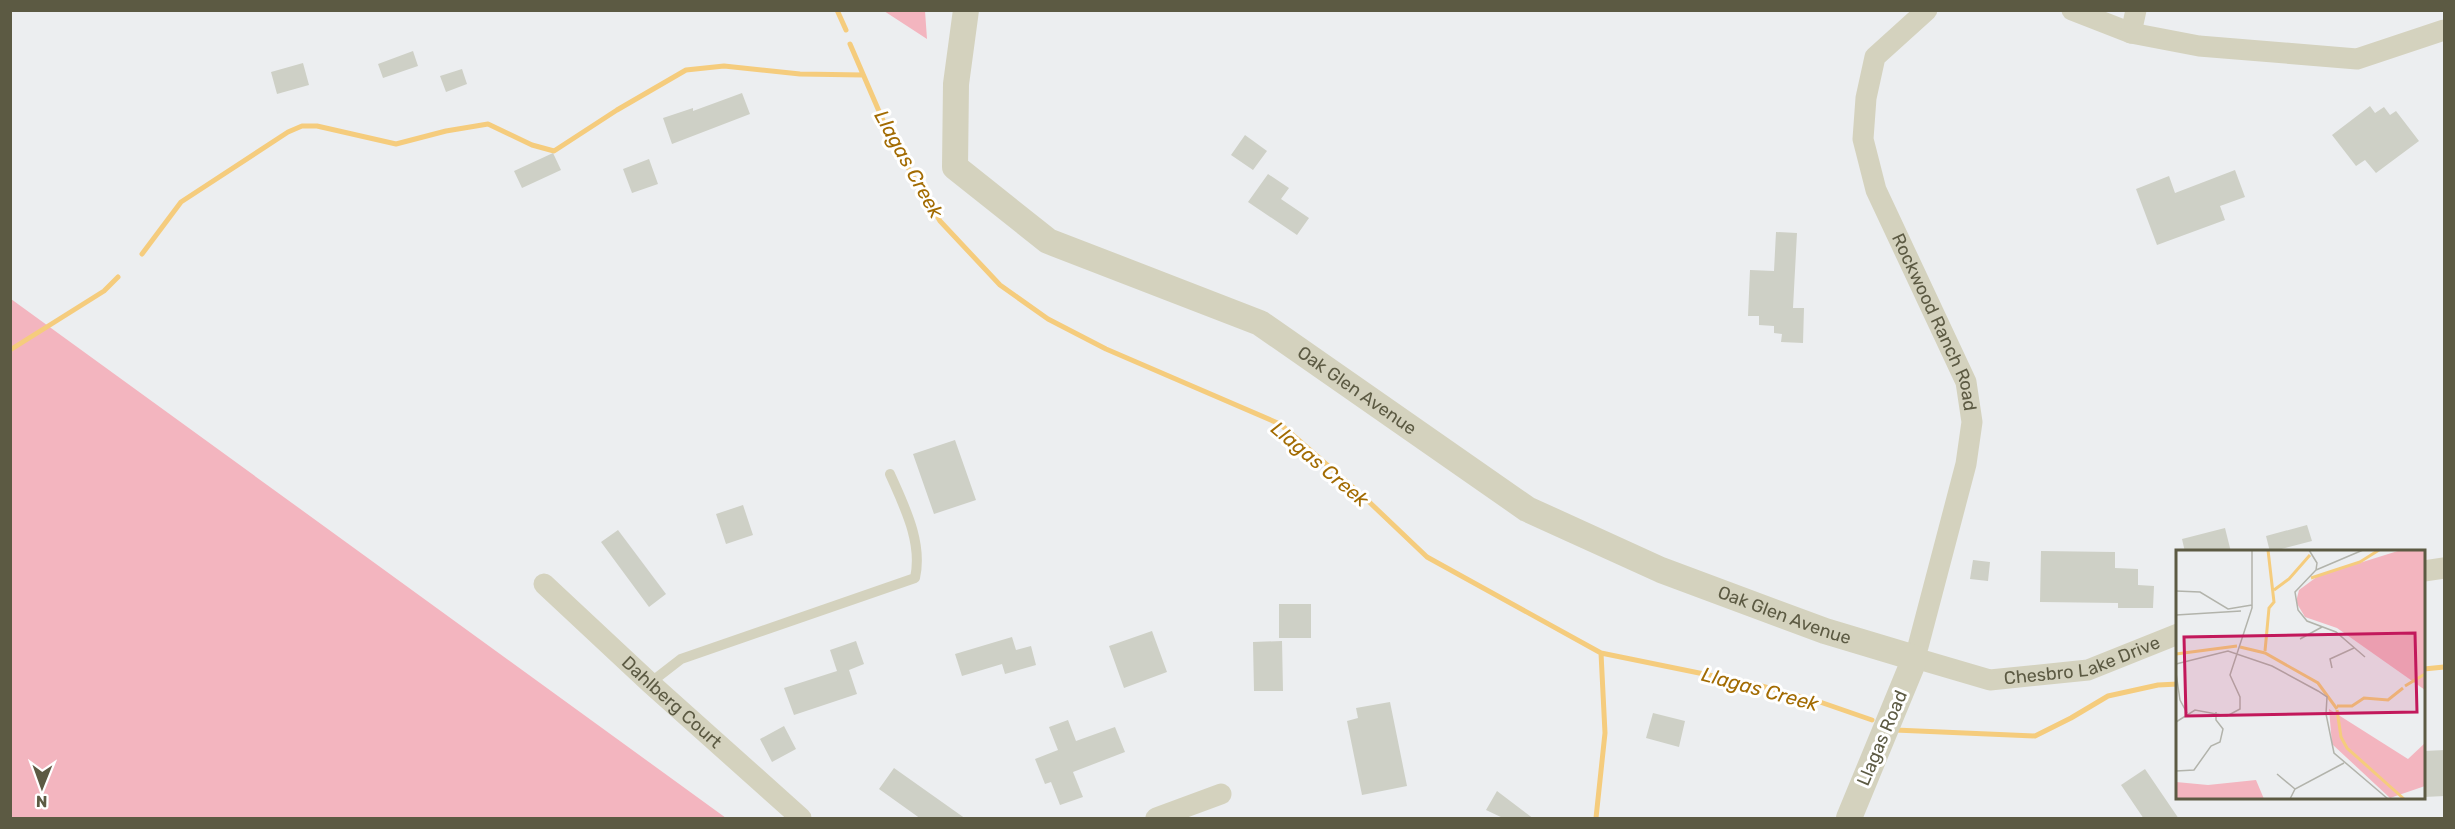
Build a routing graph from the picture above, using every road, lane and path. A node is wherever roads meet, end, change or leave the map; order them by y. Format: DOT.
graph roads {
  1 [pos="966,10"];
  2 [pos="1927,10"];
  3 [pos="2072,10"];
  4 [pos="2136,10"];
  5 [pos="2444,32"];
  6 [pos="2131,33"];
  7 [pos="890,474"];
  8 [pos="2445,568"];
  9 [pos="2425,571"];
  10 [pos="544,585"];
  11 [pos="2176,635"];
  12 [pos="1915,658"];
  13 [pos="650,683"];
  14 [pos="1221,794"];
  15 [pos="801,819"];
  16 [pos="1156,819"];
  17 [pos="1849,819"];
  1 -- 12 [label="street, Oak Glen Avenue"];
  2 -- 12 [label="street, Rockwood Ranch Road"];
  3 -- 6 [label="street"];
  4 -- 6 [label="street"];
  5 -- 6 [label="street"];
  7 -- 13 [label="lane"];
  8 -- 9 [label="street"];
  10 -- 13 [label="street, Dahlberg Court"];
  11 -- 12 [label="street, Chesbro Lake Drive"];
  12 -- 17 [label="street, Llagas Road"];
  13 -- 15 [label="street, Dahlberg Court"];
  14 -- 16 [label="street"];
}
